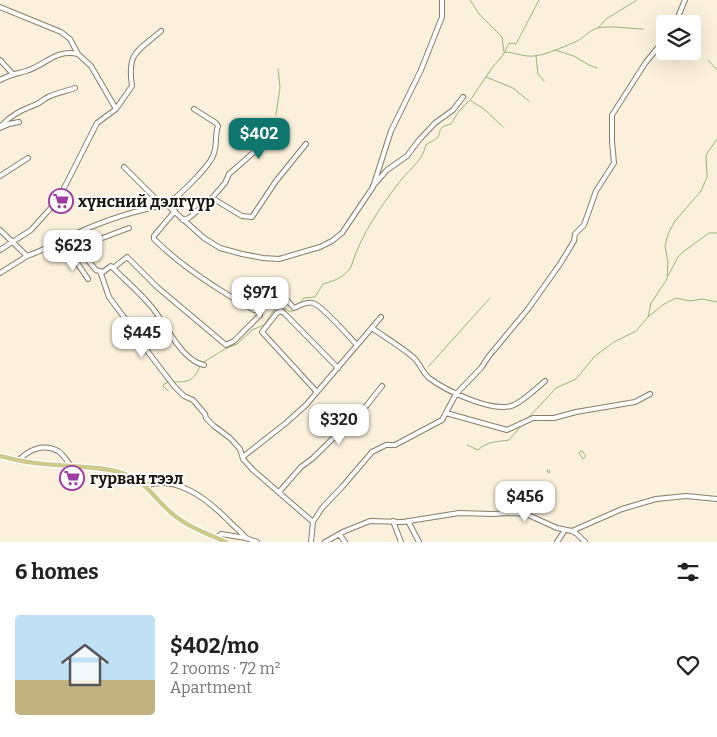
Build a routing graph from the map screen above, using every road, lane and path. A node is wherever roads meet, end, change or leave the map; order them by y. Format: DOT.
graph roads {
  1 [pos="442,0"];
  2 [pos="685,0"];
  3 [pos="0,7"];
  4 [pos="678,15"];
  5 [pos="161,31"];
  6 [pos="656,50"];
  7 [pos="78,54"];
  8 [pos="0,60"];
  9 [pos="12,74"];
  10 [pos="0,80"];
  11 [pos="75,88"];
  12 [pos="463,97"];
  13 [pos="116,109"];
  14 [pos="194,109"];
  15 [pos="20,122"];
  16 [pos="272,126"];
  17 [pos="0,128"];
  18 [pos="306,144"];
  19 [pos="28,158"];
  20 [pos="124,167"];
  21 [pos="0,176"];
  22 [pos="373,186"];
  23 [pos="212,198"];
  24 [pos="165,205"];
  25 [pos="175,211"];
  26 [pos="183,220"];
  27 [pos="129,228"];
  28 [pos="0,230"];
  29 [pos="13,242"];
  30 [pos="57,242"];
  31 [pos="0,250"];
  32 [pos="79,250"];
  33 [pos="71,254"];
  34 [pos="27,256"];
  35 [pos="113,268"];
  36 [pos="100,271"];
  37 [pos="0,273"];
  38 [pos="88,279"];
  39 [pos="260,309"];
  40 [pos="381,317"];
  41 [pos="372,328"];
  42 [pos="357,345"];
  43 [pos="204,365"];
  44 [pos="338,368"];
  45 [pos="545,381"];
  46 [pos="382,386"];
  47 [pos="316,391"];
  48 [pos="456,394"];
  49 [pos="650,394"];
  50 [pos="446,413"];
  51 [pos="0,456"];
  52 [pos="244,456"];
  53 [pos="18,461"];
  54 [pos="71,466"];
  55 [pos="145,486"];
  56 [pos="279,492"];
  57 [pos="717,499"];
  58 [pos="393,521"];
  59 [pos="408,521"];
  60 [pos="313,522"];
  61 [pos="565,530"];
  62 [pos="572,531"];
  63 [pos="339,534"];
  64 [pos="216,538"];
  65 [pos="246,538"];
  66 [pos="226,542"];
  67 [pos="257,542"];
  68 [pos="310,542"];
  69 [pos="326,542"];
  70 [pos="345,542"];
  71 [pos="401,542"];
  72 [pos="419,542"];
  73 [pos="557,542"];
  74 [pos="585,542"];
  1 -- 22 [label="street"];
  2 -- 4 [label="street"];
  3 -- 7 [label="street"];
  5 -- 13 [label="street"];
  6 -- 48 [label="street"];
  7 -- 9 [label="street"];
  7 -- 13 [label="street"];
  8 -- 9 [label="street"];
  9 -- 10 [label="street"];
  11 -- 17 [label="street"];
  12 -- 22 [label="street"];
  13 -- 29 [label="street"];
  14 -- 24 [label="street"];
  15 -- 17 [label="street"];
  16 -- 23 [label="street"];
  18 -- 23 [label="street"];
  19 -- 21 [label="street"];
  20 -- 24 [label="street"];
  22 -- 26 [label="street"];
  23 -- 26 [label="street"];
  24 -- 25 [label="street"];
  24 -- 30 [label="street"];
  25 -- 26 [label="street"];
  25 -- 39 [label="street"];
  27 -- 32 [label="street"];
  28 -- 29 [label="street"];
  29 -- 31 [label="street"];
  29 -- 34 [label="street"];
  30 -- 33 [label="street"];
  30 -- 34 [label="street"];
  32 -- 33 [label="street"];
  32 -- 36 [label="street"];
  33 -- 38 [label="street"];
  34 -- 37 [label="street"];
  35 -- 36 [label="street"];
  35 -- 39 [label="street"];
  35 -- 43 [label="street"];
  36 -- 52 [label="street"];
  39 -- 42 [label="street"];
  40 -- 41 [label="street"];
  41 -- 42 [label="street"];
  41 -- 48 [label="street"];
  42 -- 44 [label="street"];
  44 -- 47 [label="street"];
  44 -- 47 [label="street"];
  45 -- 48 [label="street"];
  46 -- 56 [label="street"];
  47 -- 52 [label="street"];
  48 -- 50 [label="street"];
  49 -- 50 [label="street"];
  50 -- 60 [label="street"];
  51 -- 53 [label="main road"];
  52 -- 56 [label="street"];
  53 -- 54 [label="main road"];
  53 -- 54 [label="street"];
  54 -- 55 [label="main road"];
  55 -- 64 [label="main road"];
  55 -- 65 [label="street"];
  56 -- 60 [label="street"];
  57 -- 62 [label="street"];
  58 -- 59 [label="street"];
  58 -- 63 [label="street"];
  58 -- 71 [label="street"];
  59 -- 61 [label="street"];
  59 -- 72 [label="street"];
  60 -- 68 [label="street"];
  61 -- 62 [label="street"];
  61 -- 73 [label="street"];
  62 -- 74 [label="street"];
  63 -- 69 [label="street"];
  63 -- 70 [label="street"];
  64 -- 65 [label="street"];
  64 -- 66 [label="main road"];
  65 -- 67 [label="street"];
}
